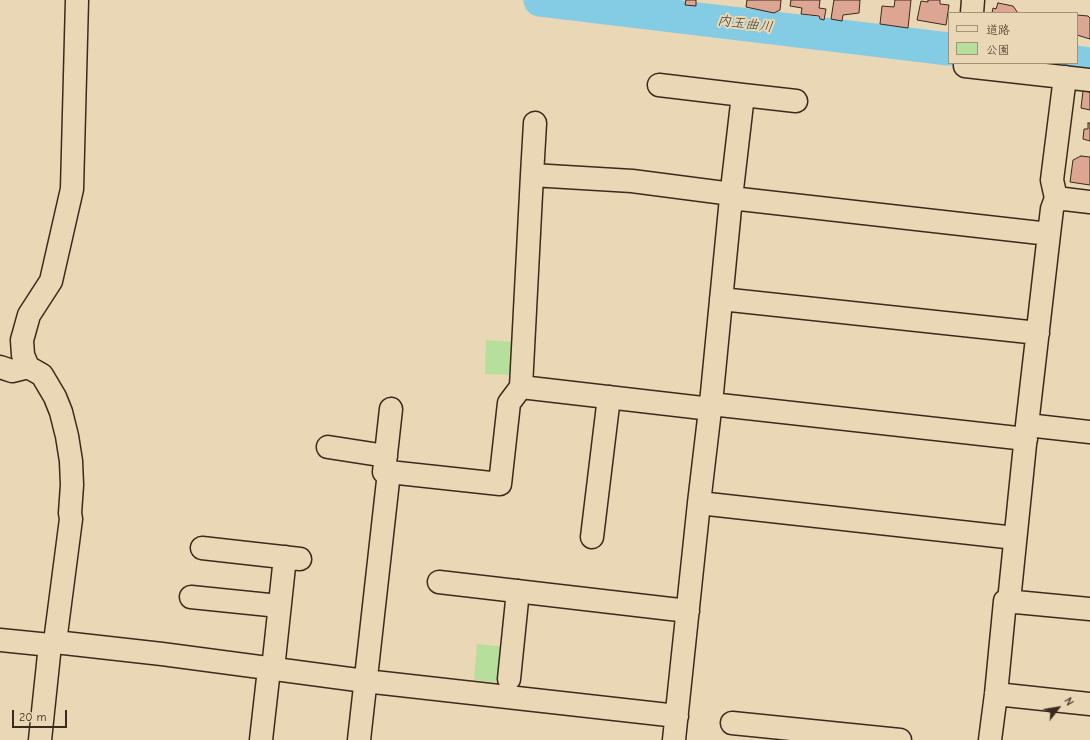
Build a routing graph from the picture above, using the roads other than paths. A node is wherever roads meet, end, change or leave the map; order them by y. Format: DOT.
graph roads {
  1 [pos="77,0"];
  2 [pos="973,0"];
  3 [pos="972,12"];
  4 [pos="965,64"];
  5 [pos="1065,77"];
  6 [pos="1090,80"];
  7 [pos="659,85"];
  8 [pos="743,95"];
  9 [pos="796,102"];
  10 [pos="535,123"];
  11 [pos="532,175"];
  12 [pos="732,196"];
  13 [pos="1056,198"];
  14 [pos="1090,202"];
  15 [pos="1049,234"];
  16 [pos="721,300"];
  17 [pos="1038,333"];
  18 [pos="0,367"];
  19 [pos="28,367"];
  20 [pos="521,387"];
  21 [pos="609,397"];
  22 [pos="711,407"];
  23 [pos="391,409"];
  24 [pos="1026,432"];
  25 [pos="1090,432"];
  26 [pos="328,447"];
  27 [pos="387,464"];
  28 [pos="699,503"];
  29 [pos="592,536"];
  30 [pos="1015,538"];
  31 [pos="202,548"];
  32 [pos="439,582"];
  33 [pos="518,591"];
  34 [pos="191,597"];
  35 [pos="1009,601"];
  36 [pos="279,606"];
  37 [pos="1090,609"];
  38 [pos="688,611"];
  39 [pos="0,640"];
  40 [pos="52,644"];
  41 [pos="271,669"];
  42 [pos="508,679"];
  43 [pos="365,681"];
  44 [pos="996,694"];
  45 [pos="1090,704"];
  46 [pos="677,716"];
  47 [pos="732,723"];
  48 [pos="780,734"];
  49 [pos="40,740"];
  50 [pos="261,740"];
  51 [pos="359,740"];
  52 [pos="674,740"];
  53 [pos="889,740"];
  54 [pos="990,740"];
  1 -- 19 [label="street"];
  2 -- 3 [label="street"];
  4 -- 5 [label="street"];
  5 -- 6 [label="street"];
  5 -- 13 [label="street"];
  7 -- 8 [label="street"];
  8 -- 9 [label="street"];
  8 -- 12 [label="street"];
  10 -- 11 [label="street"];
  11 -- 12 [label="street"];
  11 -- 20 [label="street"];
  12 -- 15 [label="street"];
  12 -- 16 [label="street"];
  13 -- 14 [label="street"];
  13 -- 15 [label="street"];
  15 -- 17 [label="street"];
  16 -- 17 [label="street"];
  16 -- 22 [label="street"];
  17 -- 24 [label="street"];
  18 -- 19 [label="street"];
  19 -- 40 [label="street"];
  20 -- 21 [label="street"];
  20 -- 27 [label="street"];
  21 -- 22 [label="street"];
  21 -- 29 [label="street"];
  22 -- 24 [label="street"];
  22 -- 28 [label="street"];
  23 -- 27 [label="street"];
  24 -- 25 [label="street"];
  24 -- 30 [label="street"];
  26 -- 27 [label="street"];
  27 -- 43 [label="street"];
  28 -- 30 [label="street"];
  28 -- 38 [label="street"];
  30 -- 35 [label="street"];
  31 -- 36 [label="street"];
  32 -- 33 [label="street"];
  33 -- 38 [label="street"];
  33 -- 42 [label="street"];
  34 -- 36 [label="street"];
  35 -- 37 [label="street"];
  35 -- 44 [label="street"];
  36 -- 41 [label="street"];
  38 -- 46 [label="street"];
  39 -- 40 [label="street"];
  40 -- 41 [label="street"];
  40 -- 49 [label="street"];
  41 -- 43 [label="street"];
  41 -- 50 [label="street"];
  43 -- 46 [label="street"];
  43 -- 51 [label="street"];
  44 -- 45 [label="street"];
  44 -- 54 [label="street"];
  46 -- 52 [label="street"];
  47 -- 48 [label="street"];
  48 -- 53 [label="street"];
}
